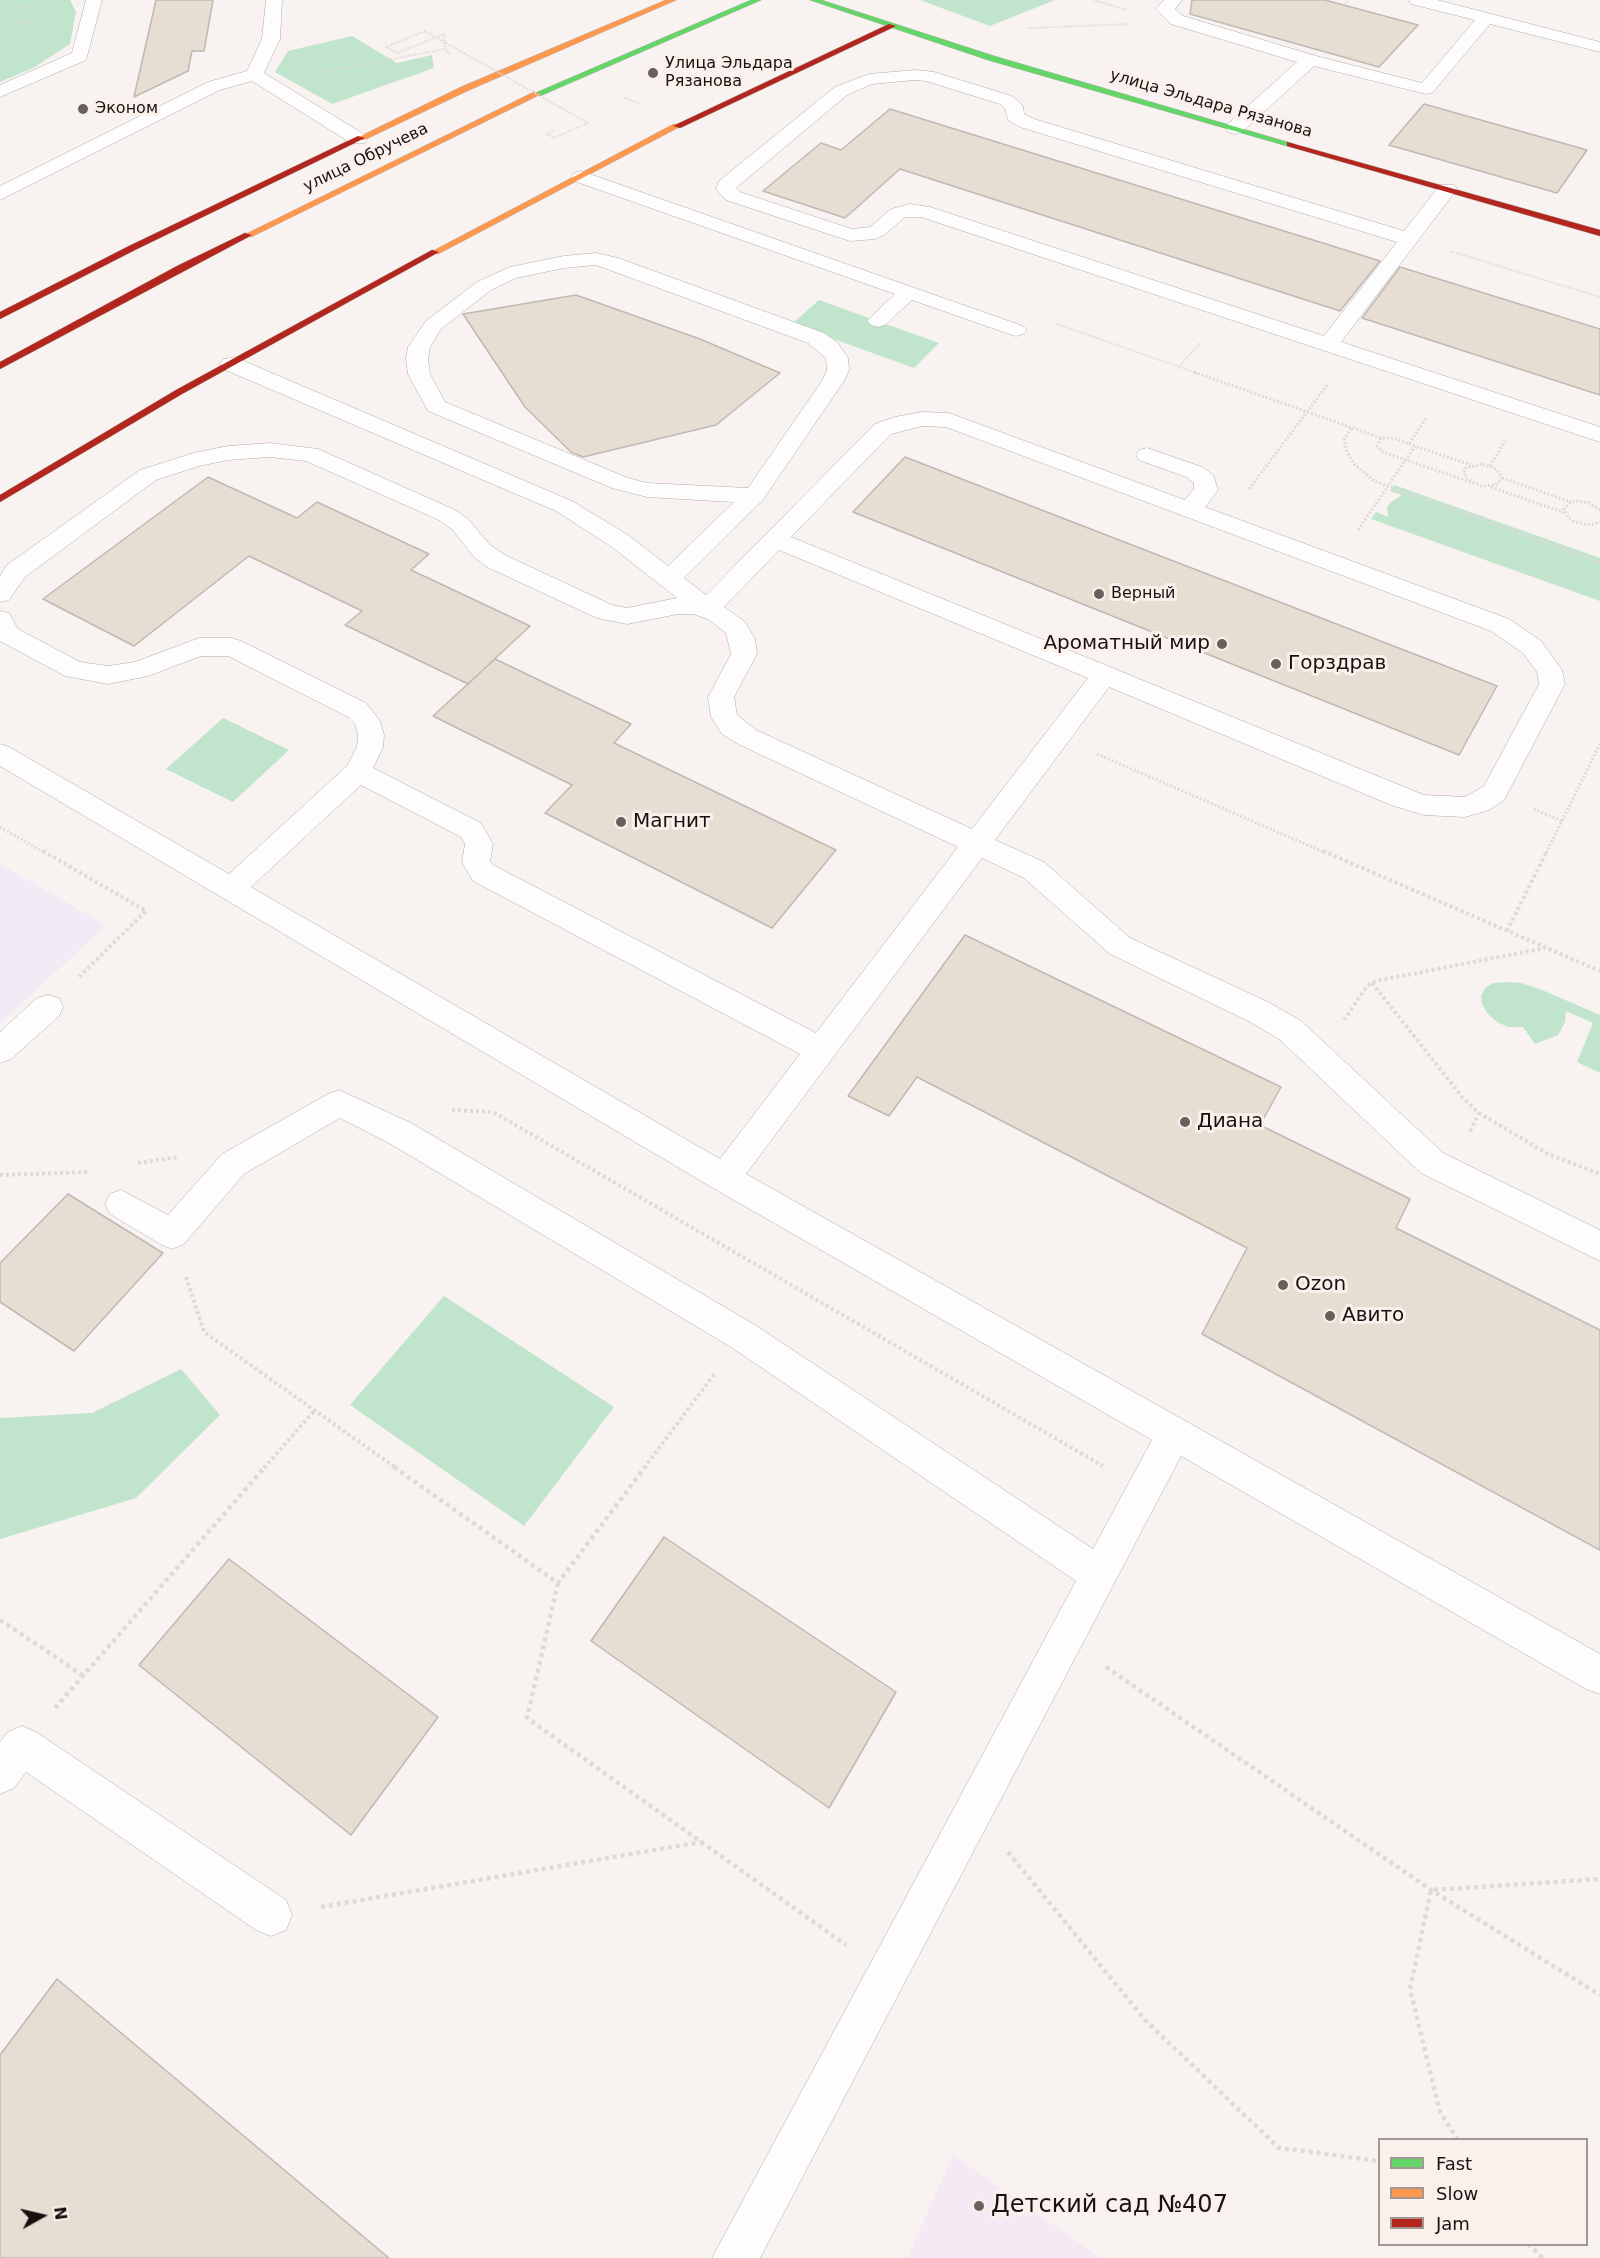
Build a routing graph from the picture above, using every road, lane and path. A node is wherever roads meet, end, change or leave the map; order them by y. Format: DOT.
graph roads {
  1 [pos="32,0"];
  2 [pos="94,0"];
  3 [pos="274,0"];
  4 [pos="672,0"];
  5 [pos="757,0"];
  6 [pos="814,0"];
  7 [pos="1174,0"];
  8 [pos="1349,0"];
  9 [pos="1417,0"];
  10 [pos="31,6"];
  11 [pos="1334,15"];
  12 [pos="1486,18"];
  13 [pos="1177,20"];
  14 [pos="892,26"];
  15 [pos="1020,28"];
  16 [pos="444,34"];
  17 [pos="1600,47"];
  18 [pos="445,48"];
  19 [pos="1310,60"];
  20 [pos="40,74"];
  21 [pos="260,79"];
  22 [pos="58,82"];
  23 [pos="0,92"];
  24 [pos="126,111"];
  25 [pos="585,117"];
  26 [pos="147,120"];
  27 [pos="575,121"];
  28 [pos="1235,128"];
  29 [pos="556,130"];
  30 [pos="358,139"];
  31 [pos="581,177"];
  32 [pos="1447,189"];
  33 [pos="0,194"];
  34 [pos="1600,233"];
  35 [pos="1409,239"];
  36 [pos="909,292"];
  37 [pos="1600,297"];
  38 [pos="0,316"];
  39 [pos="878,321"];
  40 [pos="1016,330"];
  41 [pos="1328,345"];
  42 [pos="1351,353"];
  43 [pos="231,364"];
  44 [pos="0,366"];
  45 [pos="1448,385"];
  46 [pos="1306,413"];
  47 [pos="1351,428"];
  48 [pos="1600,435"];
  49 [pos="1381,438"];
  50 [pos="1409,444"];
  51 [pos="1415,446"];
  52 [pos="1147,455"];
  53 [pos="1405,460"];
  54 [pos="1471,465"];
  55 [pos="1502,478"];
  56 [pos="1473,483"];
  57 [pos="1387,487"];
  58 [pos="1490,487"];
  59 [pos="754,496"];
  60 [pos="0,499"];
  61 [pos="1571,502"];
  62 [pos="1190,509"];
  63 [pos="1600,510"];
  64 [pos="1565,513"];
  65 [pos="1224,522"];
  66 [pos="1599,524"];
  67 [pos="775,539"];
  68 [pos="1600,562"];
  69 [pos="1335,564"];
  70 [pos="669,579"];
  71 [pos="0,594"];
  72 [pos="707,609"];
  73 [pos="0,619"];
  74 [pos="1104,675"];
  75 [pos="1057,737"];
  76 [pos="1600,744"];
  77 [pos="0,754"];
  78 [pos="358,772"];
  79 [pos="0,827"];
  80 [pos="977,843"];
  81 [pos="230,890"];
  82 [pos="1508,932"];
  83 [pos="1546,948"];
  84 [pos="1600,971"];
  85 [pos="1372,983"];
  86 [pos="48,1007"];
  87 [pos="0,1050"];
  88 [pos="821,1050"];
  89 [pos="1322,1058"];
  90 [pos="446,1109"];
  91 [pos="86,1172"];
  92 [pos="1600,1174"];
  93 [pos="0,1175"];
  94 [pos="724,1178"];
  95 [pos="121,1203"];
  96 [pos="172,1234"];
  97 [pos="1600,1246"];
  98 [pos="743,1336"];
  99 [pos="315,1410"];
  100 [pos="1174,1434"];
  101 [pos="1144,1490"];
  102 [pos="1098,1574"];
  103 [pos="558,1583"];
  104 [pos="0,1620"];
  105 [pos="1066,1639"];
  106 [pos="1600,1675"];
  107 [pos="84,1676"];
  108 [pos="7,1750"];
  109 [pos="974,1812"];
  110 [pos="701,1842"];
  111 [pos="1600,1879"];
  112 [pos="1431,1890"];
  113 [pos="271,1915"];
  114 [pos="888,1974"];
  115 [pos="1600,1995"];
  116 [pos="1457,2138"];
  117 [pos="1378,2161"];
  118 [pos="1529,2246"];
  119 [pos="735,2258"];
  120 [pos="1543,2258"];
  1 -- 10 [label="path"];
  2 -- 20 [label="lane"];
  3 -- 21 [label="lane"];
  4 -- 30 [label="street, улица Обручева"];
  5 -- 44 [label="street, улица Обручева"];
  6 -- 14 [label="street, улица Эльдара Рязанова"];
  7 -- 13 [label="lane"];
  8 -- 11 [label="path"];
  9 -- 12 [label="lane"];
  10 -- 10 [label="path"];
  12 -- 17 [label="lane"];
  12 -- 19 [label="lane"];
  13 -- 15 [label="path"];
  13 -- 19 [label="lane"];
  14 -- 28 [label="street, улица Эльдара Рязанова"];
  14 -- 31 [label="street"];
  16 -- 29 [label="path, bridge"];
  18 -- 21 [label="path"];
  19 -- 28 [label="lane"];
  20 -- 22 [label="lane"];
  20 -- 23 [label="lane"];
  21 -- 26 [label="lane"];
  21 -- 30 [label="lane"];
  24 -- 26 [label="lane"];
  25 -- 27 [label="path"];
  26 -- 33 [label="lane"];
  28 -- 32 [label="street, улица Эльдара Рязанова"];
  30 -- 38 [label="street, улица Обручева"];
  31 -- 36 [label="lane"];
  31 -- 43 [label="street"];
  32 -- 34 [label="street, улица Эльдара Рязанова"];
  32 -- 35 [label="lane"];
  35 -- 37 [label="path"];
  35 -- 41 [label="lane"];
  35 -- 41 [label="lane"];
  36 -- 39 [label="lane"];
  36 -- 40 [label="lane"];
  41 -- 42 [label="lane"];
  42 -- 45 [label="lane"];
  42 -- 46 [label="path"];
  43 -- 60 [label="street"];
  43 -- 70 [label="lane"];
  45 -- 48 [label="lane"];
  45 -- 50 [label="path"];
  46 -- 47 [label="path"];
  46 -- 65 [label="path"];
  47 -- 49 [label="path"];
  47 -- 57 [label="path"];
  49 -- 50 [label="path"];
  49 -- 53 [label="path"];
  50 -- 51 [label="path"];
  51 -- 53 [label="path"];
  51 -- 54 [label="path"];
  52 -- 62 [label="lane"];
  53 -- 56 [label="path"];
  53 -- 57 [label="path"];
  54 -- 55 [label="path"];
  54 -- 56 [label="path"];
  55 -- 58 [label="path"];
  55 -- 61 [label="path"];
  56 -- 58 [label="path"];
  57 -- 68 [label="path"];
  57 -- 69 [label="path"];
  58 -- 64 [label="path"];
  59 -- 59 [label="lane"];
  59 -- 70 [label="lane"];
  61 -- 63 [label="path"];
  61 -- 64 [label="path"];
  62 -- 65 [label="lane"];
  62 -- 67 [label="lane"];
  64 -- 66 [label="path"];
  65 -- 69 [label="lane"];
  67 -- 72 [label="lane"];
  67 -- 74 [label="lane"];
  69 -- 74 [label="lane"];
  70 -- 72 [label="lane"];
  71 -- 72 [label="lane"];
  72 -- 80 [label="lane"];
  73 -- 78 [label="lane"];
  74 -- 75 [label="lane"];
  75 -- 80 [label="lane"];
  75 -- 82 [label="path"];
  76 -- 82 [label="path"];
  77 -- 81 [label="lane"];
  78 -- 81 [label="lane"];
  78 -- 88 [label="lane"];
  79 -- 86 [label="path"];
  80 -- 88 [label="lane"];
  80 -- 89 [label="lane"];
  81 -- 94 [label="lane"];
  82 -- 83 [label="path"];
  83 -- 84 [label="path"];
  83 -- 85 [label="path"];
  85 -- 89 [label="path"];
  85 -- 92 [label="path"];
  86 -- 87 [label="lane"];
  88 -- 94 [label="lane"];
  89 -- 97 [label="lane"];
  90 -- 101 [label="path"];
  91 -- 93 [label="path"];
  94 -- 100 [label="lane"];
  95 -- 96 [label="lane"];
  96 -- 98 [label="lane"];
  96 -- 99 [label="path"];
  98 -- 102 [label="lane"];
  98 -- 103 [label="path"];
  99 -- 103 [label="path"];
  99 -- 107 [label="path"];
  100 -- 101 [label="lane"];
  100 -- 106 [label="lane"];
  101 -- 102 [label="lane"];
  102 -- 105 [label="lane"];
  103 -- 110 [label="path"];
  104 -- 107 [label="path"];
  105 -- 109 [label="lane"];
  105 -- 112 [label="path"];
  107 -- 108 [label="path"];
  108 -- 113 [label="lane"];
  109 -- 114 [label="lane"];
  109 -- 117 [label="path"];
  110 -- 113 [label="path"];
  110 -- 114 [label="path"];
  111 -- 112 [label="path"];
  112 -- 115 [label="path"];
  112 -- 116 [label="path"];
  114 -- 119 [label="lane"];
  118 -- 120 [label="path"];
}
